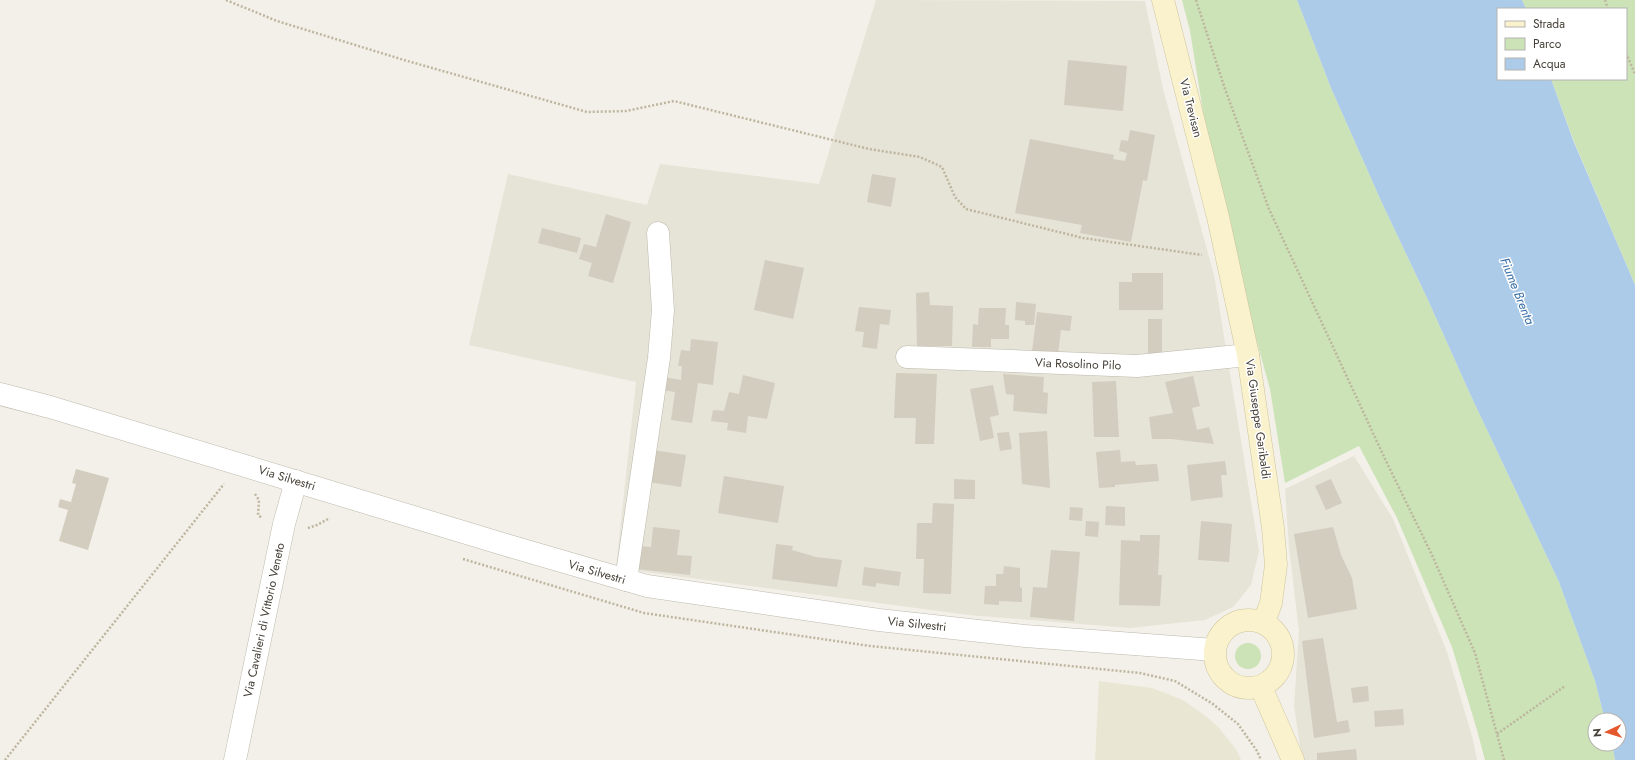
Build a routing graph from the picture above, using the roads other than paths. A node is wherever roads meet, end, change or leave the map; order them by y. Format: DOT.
graph roads {
  1 [pos="1163,0"];
  2 [pos="1218,217"];
  3 [pos="658,234"];
  4 [pos="1248,355"];
  5 [pos="907,357"];
  6 [pos="0,394"];
  7 [pos="296,481"];
  8 [pos="626,580"];
  9 [pos="1264,622"];
  10 [pos="1215,650"];
  11 [pos="1261,687"];
  12 [pos="235,760"];
  13 [pos="1293,760"];
  1 -- 2 [label="main road, Via Trevisan"];
  2 -- 4 [label="main road, Via Giuseppe Garibaldi"];
  3 -- 8 [label="street"];
  4 -- 5 [label="street, Via Rosolino Pilo"];
  4 -- 9 [label="main road, Via Giuseppe Garibaldi"];
  6 -- 7 [label="street, Via Silvestri"];
  7 -- 8 [label="street, Via Silvestri"];
  7 -- 12 [label="street, Via Cavalieri di Vittorio Veneto"];
  8 -- 10 [label="street, Via Silvestri"];
  9 -- 10 [label="main road"];
  9 -- 11 [label="main road"];
  10 -- 11 [label="main road"];
  11 -- 13 [label="main road"];
}
